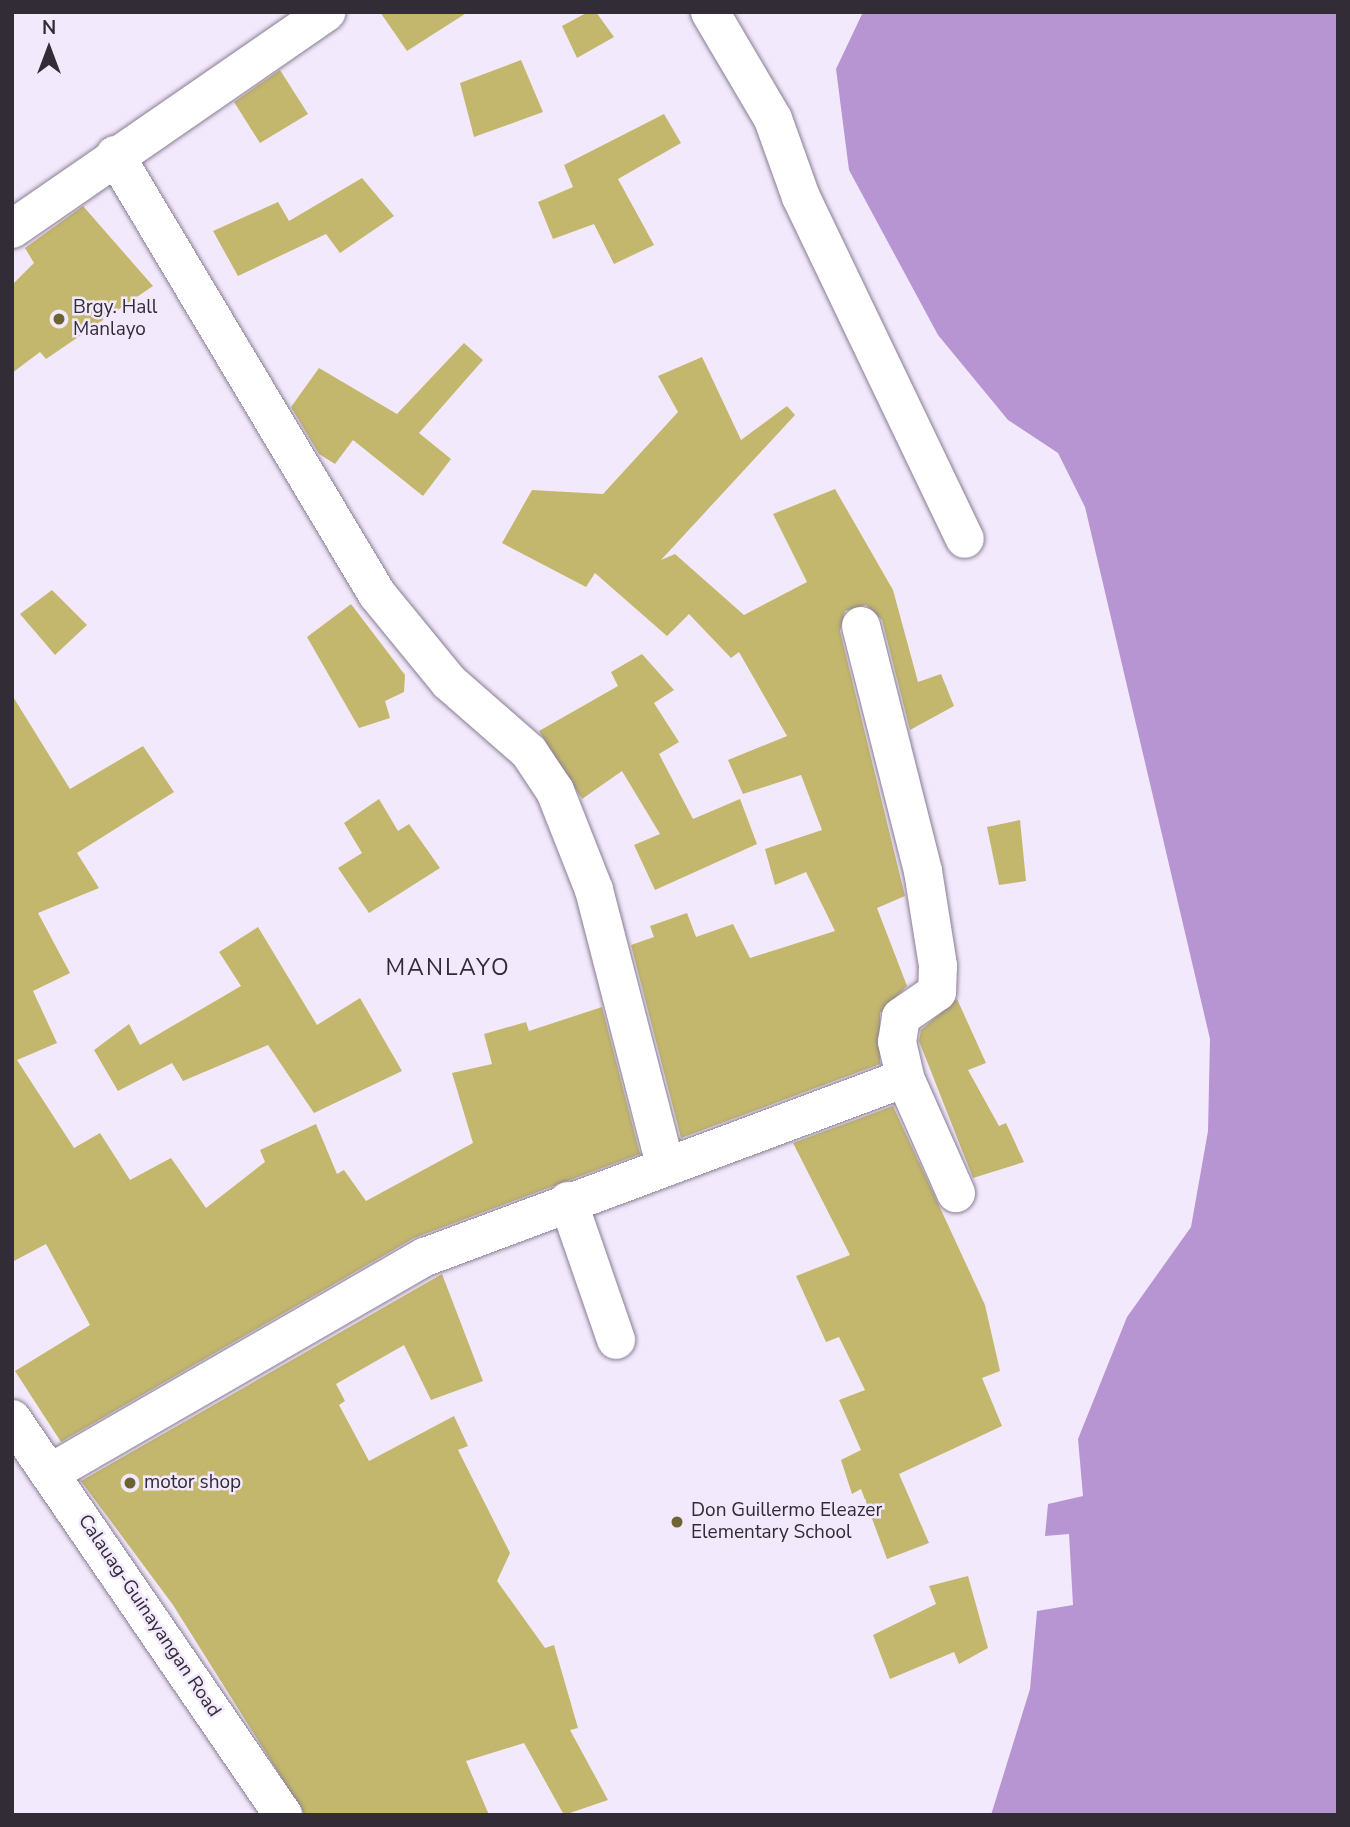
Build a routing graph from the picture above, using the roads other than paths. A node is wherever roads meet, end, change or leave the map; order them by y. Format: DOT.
graph roads {
  1 [pos="326,12"];
  2 [pos="710,12"];
  3 [pos="115,155"];
  4 [pos="12,229"];
  5 [pos="965,539"];
  6 [pos="861,626"];
  7 [pos="905,1078"];
  8 [pos="665,1164"];
  9 [pos="956,1193"];
  10 [pos="568,1201"];
  11 [pos="616,1340"];
  12 [pos="12,1419"];
  13 [pos="52,1472"];
  14 [pos="283,1815"];
  1 -- 3 [label="street"];
  2 -- 5 [label="street"];
  3 -- 4 [label="street"];
  3 -- 8 [label="street"];
  6 -- 7 [label="street"];
  7 -- 8 [label="street"];
  7 -- 9 [label="street"];
  8 -- 10 [label="street"];
  10 -- 11 [label="street"];
  10 -- 13 [label="street"];
  12 -- 13 [label="street, Calauag-Guinayangan Road"];
  13 -- 14 [label="street, Calauag-Guinayangan Road"];
}
